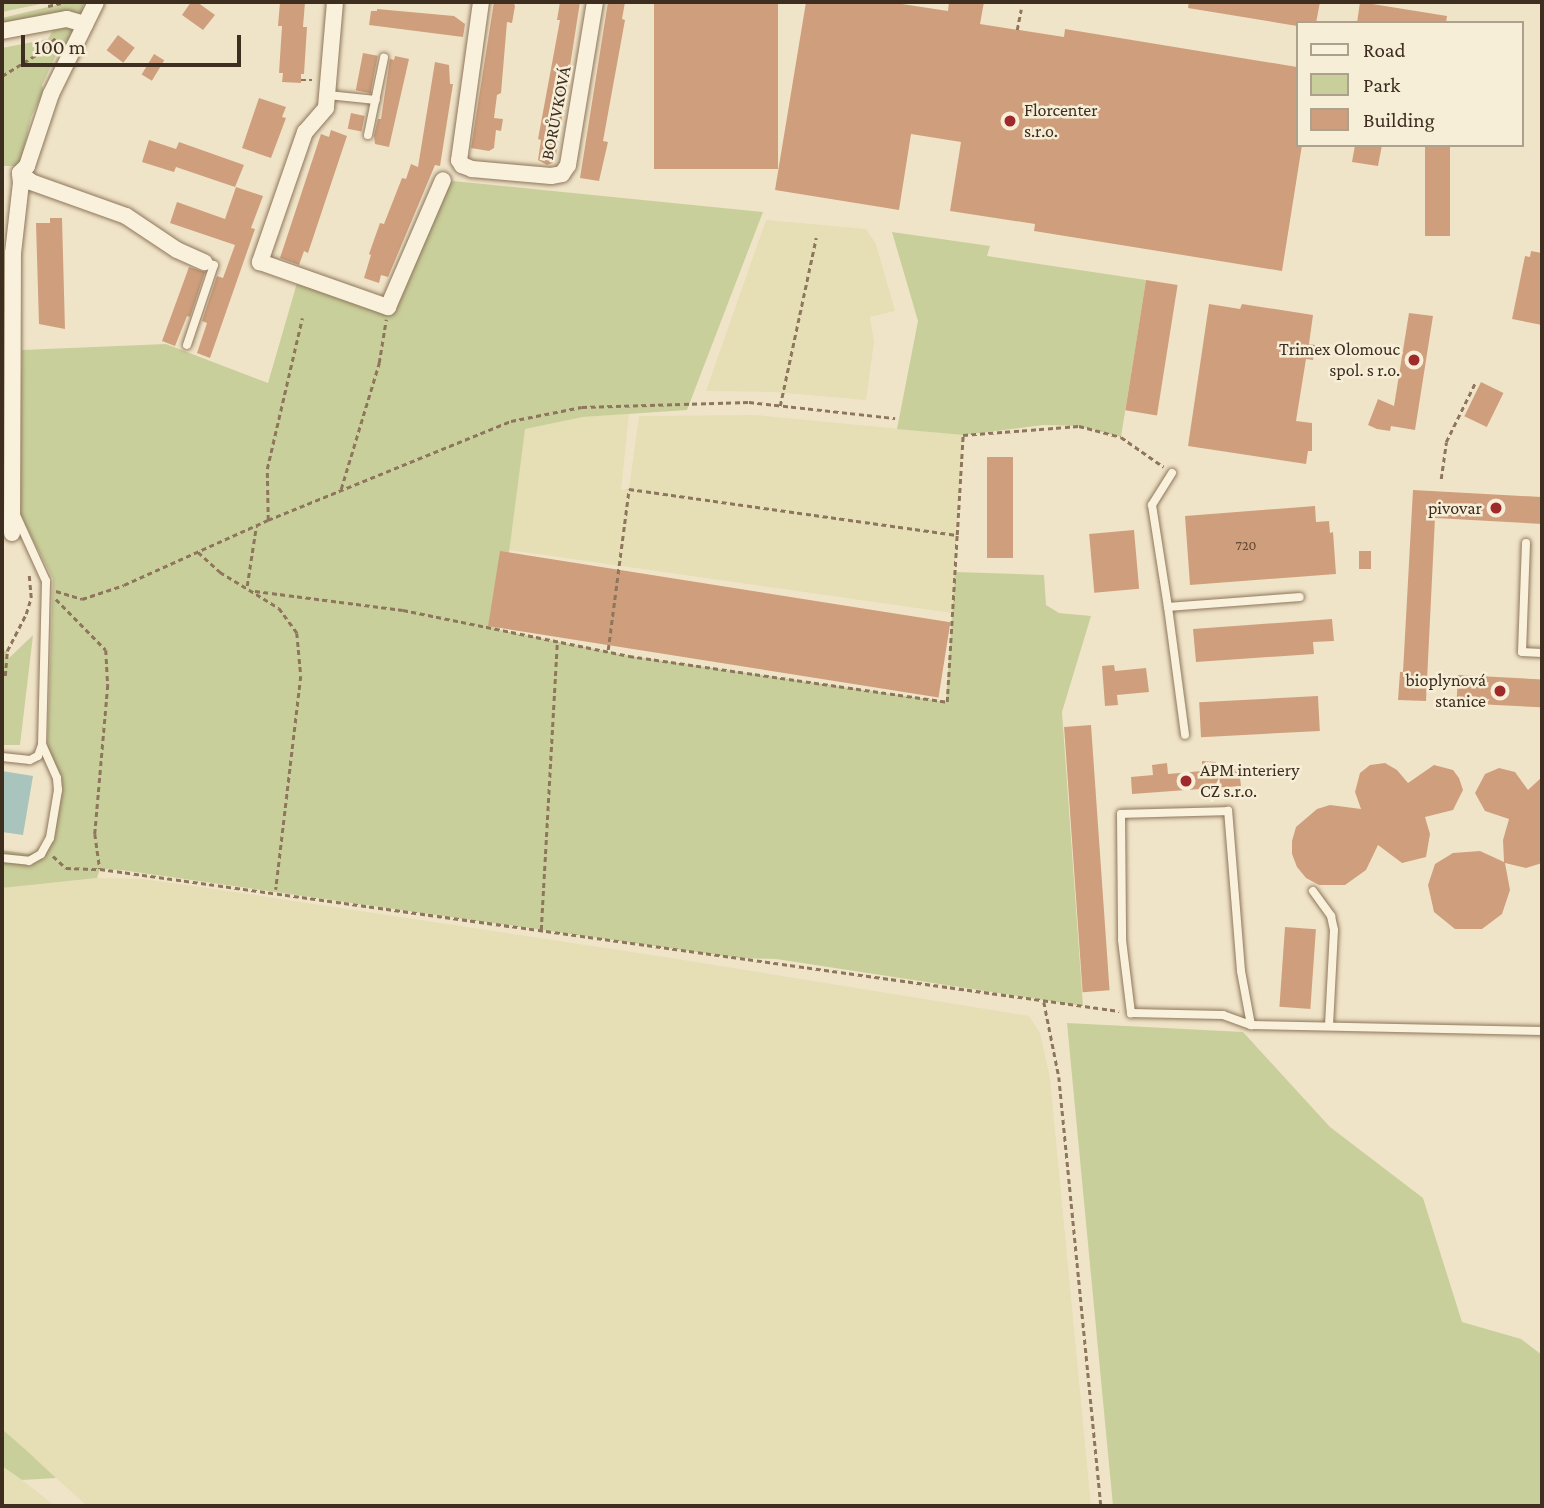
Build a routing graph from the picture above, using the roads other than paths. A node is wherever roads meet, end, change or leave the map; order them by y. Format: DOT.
graph roads {
  1 [pos="96,2"];
  2 [pos="335,2"];
  3 [pos="478,2"];
  4 [pos="595,2"];
  5 [pos="85,24"];
  6 [pos="2,32"];
  7 [pos="384,58"];
  8 [pos="376,100"];
  9 [pos="327,102"];
  10 [pos="368,135"];
  11 [pos="20,173"];
  12 [pos="2,174"];
  13 [pos="443,180"];
  14 [pos="8,253"];
  15 [pos="204,262"];
  16 [pos="187,345"];
  17 [pos="1172,473"];
  18 [pos="11,505"];
  19 [pos="12,533"];
  20 [pos="1526,543"];
  21 [pos="1300,597"];
  22 [pos="1168,607"];
  23 [pos="1542,653"];
  24 [pos="1185,735"];
  25 [pos="42,745"];
  26 [pos="2,757"];
  27 [pos="2,858"];
  28 [pos="1313,891"];
  29 [pos="1251,1026"];
  30 [pos="1329,1026"];
  31 [pos="1542,1031"];
  1 -- 5 [label="street"];
  2 -- 9 [label="street"];
  3 -- 4 [label="street, BORŮVKOVÁ"];
  5 -- 6 [label="street"];
  5 -- 11 [label="street"];
  7 -- 8 [label="lane"];
  8 -- 9 [label="lane"];
  8 -- 10 [label="lane"];
  9 -- 13 [label="street"];
  11 -- 12 [label="street"];
  11 -- 14 [label="street"];
  11 -- 15 [label="street"];
  14 -- 18 [label="street"];
  15 -- 16 [label="lane"];
  17 -- 22 [label="lane"];
  18 -- 19 [label="street"];
  18 -- 25 [label="lane"];
  20 -- 23 [label="lane"];
  21 -- 22 [label="lane"];
  22 -- 24 [label="lane"];
  25 -- 26 [label="lane"];
  25 -- 27 [label="lane"];
  28 -- 30 [label="lane"];
  29 -- 29 [label="lane"];
  29 -- 30 [label="lane"];
  30 -- 31 [label="lane"];
}
